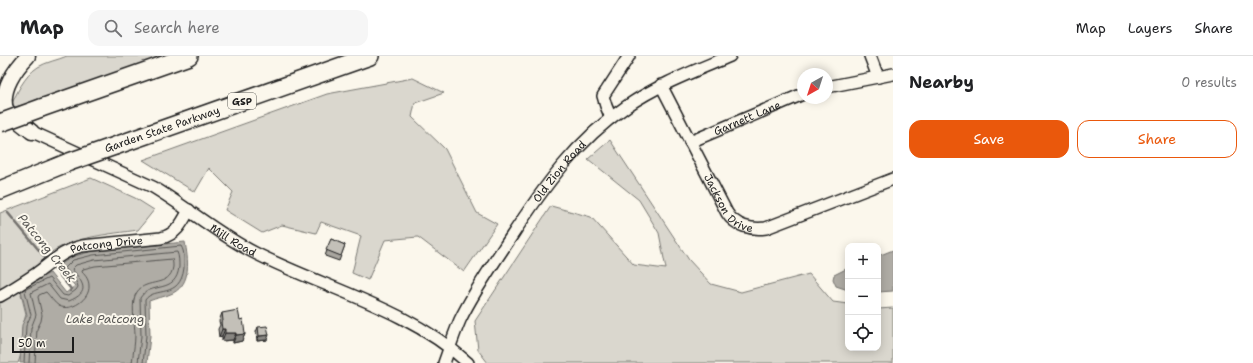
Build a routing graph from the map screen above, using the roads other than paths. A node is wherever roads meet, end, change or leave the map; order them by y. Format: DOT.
graph roads {
  1 [pos="28,56"];
  2 [pos="189,56"];
  3 [pos="370,56"];
  4 [pos="630,56"];
  5 [pos="730,56"];
  6 [pos="870,56"];
  7 [pos="893,74"];
  8 [pos="878,77"];
  9 [pos="661,85"];
  10 [pos="833,86"];
  11 [pos="797,97"];
  12 [pos="0,116"];
  13 [pos="611,118"];
  14 [pos="0,123"];
  15 [pos="32,132"];
  16 [pos="690,142"];
  17 [pos="893,180"];
  18 [pos="0,190"];
  19 [pos="190,210"];
  20 [pos="0,296"];
  21 [pos="449,348"];
  22 [pos="444,363"];
  23 [pos="468,363"];
  1 -- 15 [label="main road"];
  2 -- 14 [label="highway, bridge"];
  3 -- 18 [label="highway, Garden State Parkway / GSP, bridge"];
  4 -- 13 [label="street"];
  5 -- 9 [label="street, Old Zion Road"];
  6 -- 8 [label="street"];
  7 -- 8 [label="street"];
  8 -- 10 [label="street"];
  9 -- 13 [label="street, Old Zion Road"];
  9 -- 16 [label="street, Jackson Drive"];
  11 -- 16 [label="street, Garnett Lane"];
  12 -- 15 [label="street, Mill Road"];
  13 -- 21 [label="street, Old Zion Road"];
  15 -- 19 [label="street, Mill Road"];
  16 -- 17 [label="street, Jackson Drive"];
  19 -- 20 [label="street, Patcong Drive"];
  19 -- 21 [label="street, Mill Road"];
  21 -- 22 [label="street, Old Zion Road"];
  21 -- 23 [label="street, Mill Road"];
}
